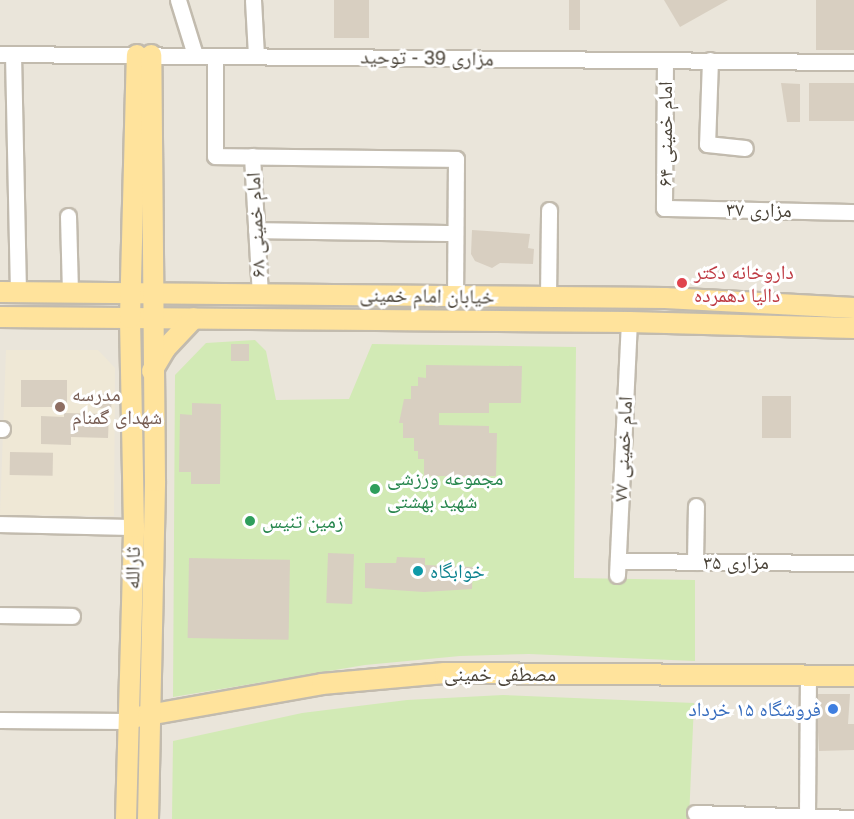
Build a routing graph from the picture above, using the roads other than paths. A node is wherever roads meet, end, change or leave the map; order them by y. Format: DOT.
graph roads {
  1 [pos="178,0"];
  2 [pos="253,0"];
  3 [pos="7,54"];
  4 [pos="144,55"];
  5 [pos="195,56"];
  6 [pos="215,56"];
  7 [pos="256,56"];
  8 [pos="665,60"];
  9 [pos="710,60"];
  10 [pos="854,62"];
  11 [pos="745,148"];
  12 [pos="252,156"];
  13 [pos="664,208"];
  14 [pos="549,210"];
  15 [pos="854,212"];
  16 [pos="69,216"];
  17 [pos="256,231"];
  18 [pos="455,233"];
  19 [pos="9,292"];
  20 [pos="70,293"];
  21 [pos="131,293"];
  22 [pos="152,293"];
  23 [pos="260,294"];
  24 [pos="455,296"];
  25 [pos="548,297"];
  26 [pos="854,301"];
  27 [pos="834,307"];
  28 [pos="854,308"];
  29 [pos="0,317"];
  30 [pos="130,318"];
  31 [pos="151,318"];
  32 [pos="194,318"];
  33 [pos="629,322"];
  34 [pos="854,328"];
  35 [pos="152,371"];
  36 [pos="696,506"];
  37 [pos="0,524"];
  38 [pos="134,527"];
  39 [pos="695,562"];
  40 [pos="854,563"];
  41 [pos="618,568"];
  42 [pos="0,615"];
  43 [pos="72,616"];
  44 [pos="808,675"];
  45 [pos="854,676"];
  46 [pos="149,712"];
  47 [pos="0,720"];
  48 [pos="127,721"];
  49 [pos="695,813"];
  50 [pos="807,816"];
  51 [pos="854,818"];
  52 [pos="126,819"];
  53 [pos="148,819"];
  1 -- 5 [label="street"];
  2 -- 7 [label="street"];
  3 -- 4 [label="street, مزاری 39 - توحید"];
  3 -- 19 [label="street"];
  4 -- 5 [label="street, مزاری 39 - توحید"];
  4 -- 21 [label="main road"];
  4 -- 22 [label="main road"];
  5 -- 6 [label="street, مزاری 39 - توحید"];
  6 -- 7 [label="street, مزاری 39 - توحید"];
  6 -- 12 [label="street"];
  7 -- 8 [label="street, مزاری 39 - توحید"];
  8 -- 9 [label="street, مزاری 39 - توحید"];
  8 -- 13 [label="street, امام خمینی ۶۴"];
  9 -- 10 [label="street, مزاری 39 - توحید"];
  9 -- 11 [label="street"];
  12 -- 17 [label="street, امام خمینی ۶۸"];
  12 -- 18 [label="street"];
  13 -- 15 [label="street, مزاری ۳۷"];
  14 -- 25 [label="street"];
  16 -- 20 [label="street"];
  17 -- 18 [label="street"];
  17 -- 23 [label="street, امام خمینی ۶۸"];
  18 -- 24 [label="street"];
  19 -- 20 [label="main road, خیابان امام خمینی"];
  20 -- 21 [label="main road, خیابان امام خمینی"];
  21 -- 22 [label="main road, خیابان امام خمینی"];
  21 -- 30 [label="main road, ثارالله"];
  22 -- 23 [label="main road, خیابان امام خمینی"];
  22 -- 31 [label="main road, ثارالله"];
  23 -- 24 [label="main road, خیابان امام خمینی"];
  24 -- 25 [label="main road, خیابان امام خمینی"];
  25 -- 27 [label="main road, خیابان امام خمینی"];
  26 -- 27 [label="main road"];
  27 -- 28 [label="main road, خیابان امام خمینی"];
  29 -- 30 [label="main road, خیابان امام خمینی"];
  30 -- 31 [label="main road, خیابان امام خمینی"];
  30 -- 38 [label="main road, ثارالله"];
  31 -- 32 [label="main road, خیابان امام خمینی"];
  31 -- 35 [label="main road, ثارالله"];
  32 -- 33 [label="main road, خیابان امام خمینی"];
  32 -- 35 [label="main road"];
  33 -- 34 [label="main road, خیابان امام خمینی"];
  33 -- 41 [label="street, امام خمینی ۷۷"];
  35 -- 46 [label="main road, ثارالله"];
  36 -- 39 [label="street"];
  37 -- 38 [label="street"];
  38 -- 48 [label="main road, ثارالله"];
  39 -- 40 [label="street, مزاری ۳۵"];
  39 -- 41 [label="street, مزاری ۳۵"];
  42 -- 43 [label="street"];
  44 -- 45 [label="main road, مصطفی خمینی"];
  44 -- 46 [label="main road, مصطفی خمینی"];
  44 -- 50 [label="street"];
  46 -- 48 [label="main road, مصطفی خمینی"];
  46 -- 53 [label="main road, ثارالله"];
  47 -- 48 [label="street"];
  48 -- 52 [label="main road, ثارالله"];
  49 -- 50 [label="street"];
  50 -- 51 [label="street"];
}
